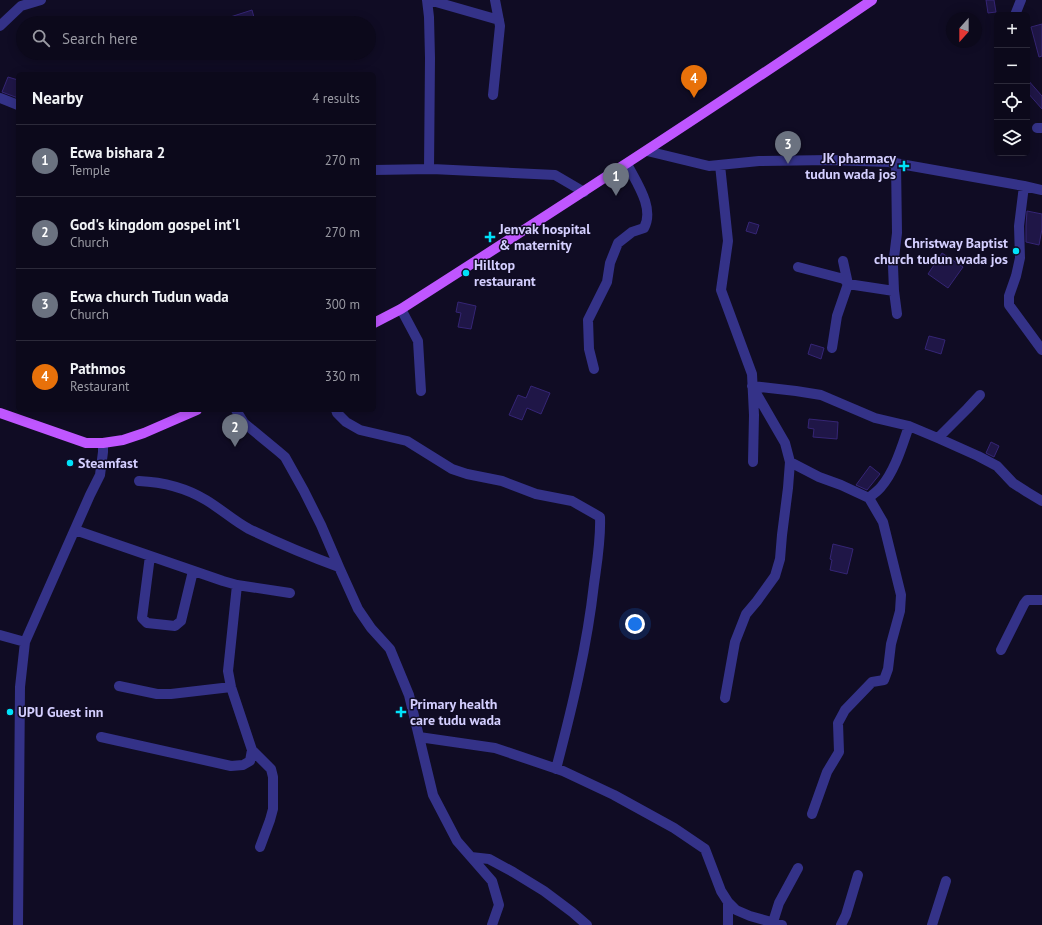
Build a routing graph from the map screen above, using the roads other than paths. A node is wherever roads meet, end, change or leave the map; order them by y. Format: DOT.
graph roads {
  1 [pos="41,0"];
  2 [pos="428,0"];
  3 [pos="496,0"];
  4 [pos="872,0"];
  5 [pos="1021,0"];
  6 [pos="1016,12"];
  7 [pos="499,20"];
  8 [pos="0,26"];
  9 [pos="493,95"];
  10 [pos="0,98"];
  11 [pos="16,104"];
  12 [pos="647,151"];
  13 [pos="896,163"];
  14 [pos="627,164"];
  15 [pos="720,165"];
  16 [pos="429,169"];
  17 [pos="376,170"];
  18 [pos="1024,186"];
  19 [pos="1042,190"];
  20 [pos="584,192"];
  21 [pos="843,261"];
  22 [pos="798,268"];
  23 [pos="848,284"];
  24 [pos="894,291"];
  25 [pos="401,310"];
  26 [pos="897,314"];
  27 [pos="376,322"];
  28 [pos="832,348"];
  29 [pos="1042,350"];
  30 [pos="594,369"];
  31 [pos="752,386"];
  32 [pos="421,392"];
  33 [pos="980,395"];
  34 [pos="192,412"];
  35 [pos="237,412"];
  36 [pos="337,412"];
  37 [pos="0,413"];
  38 [pos="909,426"];
  39 [pos="938,438"];
  40 [pos="103,443"];
  41 [pos="753,462"];
  42 [pos="790,462"];
  43 [pos="139,481"];
  44 [pos="869,498"];
  45 [pos="1042,501"];
  46 [pos="75,530"];
  47 [pos="150,556"];
  48 [pos="339,567"];
  49 [pos="193,571"];
  50 [pos="237,585"];
  51 [pos="290,593"];
  52 [pos="1042,600"];
  53 [pos="0,635"];
  54 [pos="24,642"];
  55 [pos="1000,650"];
  56 [pos="119,686"];
  57 [pos="230,687"];
  58 [pos="725,698"];
  59 [pos="100,737"];
  60 [pos="419,737"];
  61 [pos="252,750"];
  62 [pos="556,769"];
  63 [pos="812,814"];
  64 [pos="260,847"];
  65 [pos="472,857"];
  66 [pos="798,868"];
  67 [pos="858,875"];
  68 [pos="946,881"];
  69 [pos="728,902"];
  70 [pos="778,924"];
  71 [pos="18,925"];
  72 [pos="492,925"];
  73 [pos="587,925"];
  74 [pos="728,925"];
  75 [pos="841,925"];
  76 [pos="932,925"];
  1 -- 8 [label="street"];
  2 -- 7 [label="street"];
  2 -- 16 [label="street"];
  3 -- 7 [label="street"];
  4 -- 12 [label="main road"];
  5 -- 6 [label="street"];
  7 -- 9 [label="street"];
  10 -- 11 [label="street"];
  12 -- 14 [label="main road"];
  12 -- 15 [label="street"];
  13 -- 15 [label="street"];
  13 -- 18 [label="street"];
  13 -- 24 [label="street"];
  14 -- 20 [label="main road"];
  14 -- 30 [label="street"];
  15 -- 31 [label="street"];
  16 -- 17 [label="street"];
  16 -- 20 [label="street"];
  18 -- 19 [label="street"];
  18 -- 29 [label="street"];
  20 -- 25 [label="main road"];
  21 -- 23 [label="street"];
  22 -- 23 [label="street"];
  23 -- 24 [label="street"];
  23 -- 28 [label="street"];
  24 -- 26 [label="street"];
  25 -- 27 [label="main road"];
  25 -- 32 [label="street"];
  31 -- 38 [label="street"];
  31 -- 41 [label="street"];
  31 -- 42 [label="street"];
  33 -- 39 [label="street"];
  34 -- 40 [label="main road"];
  35 -- 48 [label="street"];
  36 -- 62 [label="street"];
  37 -- 40 [label="main road"];
  38 -- 39 [label="street"];
  38 -- 44 [label="street"];
  39 -- 45 [label="street"];
  40 -- 46 [label="street"];
  42 -- 44 [label="street"];
  42 -- 58 [label="street"];
  43 -- 48 [label="street"];
  44 -- 63 [label="street"];
  46 -- 47 [label="street"];
  46 -- 54 [label="street"];
  47 -- 49 [label="street"];
  47 -- 49 [label="street"];
  48 -- 60 [label="street"];
  49 -- 50 [label="street"];
  50 -- 51 [label="street"];
  50 -- 57 [label="street"];
  52 -- 55 [label="street"];
  53 -- 54 [label="street"];
  54 -- 71 [label="street"];
  56 -- 57 [label="street"];
  57 -- 61 [label="street"];
  59 -- 61 [label="street"];
  60 -- 62 [label="street"];
  60 -- 65 [label="street"];
  61 -- 64 [label="street"];
  62 -- 69 [label="street"];
  65 -- 72 [label="street"];
  65 -- 73 [label="street"];
  66 -- 70 [label="street"];
  67 -- 75 [label="street"];
  68 -- 76 [label="street"];
  69 -- 70 [label="street"];
  69 -- 74 [label="street"];
}
